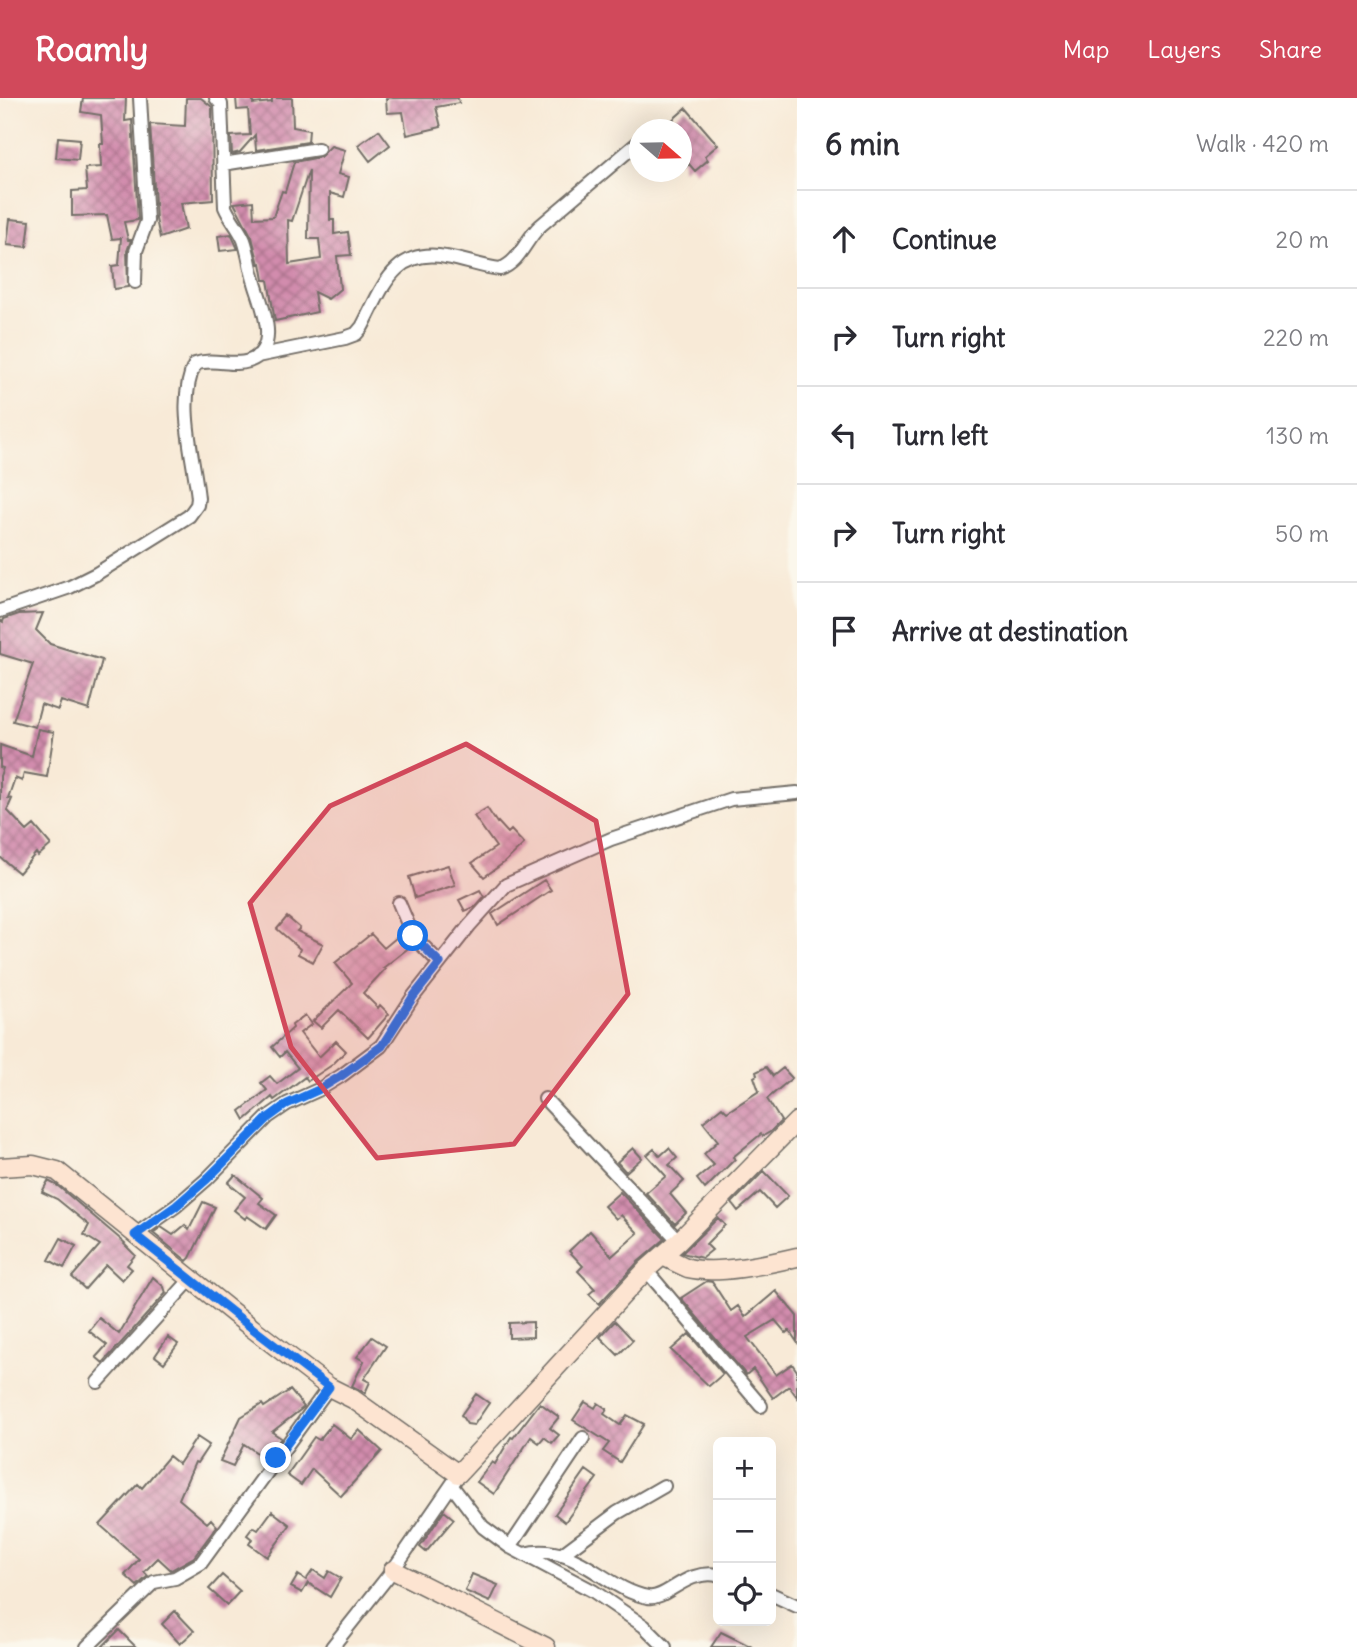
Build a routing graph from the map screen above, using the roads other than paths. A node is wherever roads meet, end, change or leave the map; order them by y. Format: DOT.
graph roads {
  1 [pos="140,98"];
  2 [pos="216,98"];
  3 [pos="318,149"];
  4 [pos="629,150"];
  5 [pos="223,164"];
  6 [pos="135,282"];
  7 [pos="257,356"];
  8 [pos="0,611"];
  9 [pos="797,793"];
  10 [pos="399,903"];
  11 [pos="440,963"];
  12 [pos="545,1099"];
  13 [pos="797,1121"];
  14 [pos="0,1167"];
  15 [pos="135,1235"];
  16 [pos="679,1241"];
  17 [pos="663,1256"];
  18 [pos="797,1257"];
  19 [pos="646,1270"];
  20 [pos="191,1279"];
  21 [pos="98,1382"];
  22 [pos="329,1387"];
  23 [pos="761,1406"];
  24 [pos="583,1438"];
  25 [pos="455,1480"];
  26 [pos="664,1486"];
  27 [pos="510,1546"];
  28 [pos="524,1554"];
  29 [pos="561,1555"];
  30 [pos="393,1570"];
  31 [pos="713,1574"];
  32 [pos="776,1596"];
  33 [pos="797,1606"];
  34 [pos="87,1647"];
  35 [pos="332,1647"];
  36 [pos="546,1647"];
  37 [pos="665,1647"];
  1 -- 6 [label="street"];
  2 -- 5 [label="street"];
  3 -- 5 [label="street"];
  4 -- 7 [label="street"];
  5 -- 7 [label="street"];
  7 -- 8 [label="street"];
  9 -- 11 [label="street"];
  10 -- 11 [label="street"];
  11 -- 15 [label="street"];
  12 -- 16 [label="street"];
  13 -- 16 [label="street"];
  14 -- 15 [label="street"];
  15 -- 20 [label="street"];
  16 -- 17 [label="street"];
  17 -- 18 [label="street"];
  17 -- 19 [label="street"];
  19 -- 23 [label="street"];
  19 -- 25 [label="street"];
  20 -- 21 [label="street"];
  20 -- 22 [label="street"];
  22 -- 25 [label="street"];
  22 -- 34 [label="street"];
  24 -- 27 [label="street"];
  25 -- 27 [label="street"];
  25 -- 30 [label="street"];
  26 -- 29 [label="street"];
  27 -- 28 [label="street"];
  28 -- 29 [label="street"];
  28 -- 37 [label="street"];
  29 -- 31 [label="street"];
  30 -- 35 [label="street"];
  30 -- 36 [label="street"];
  32 -- 33 [label="street"];
}
